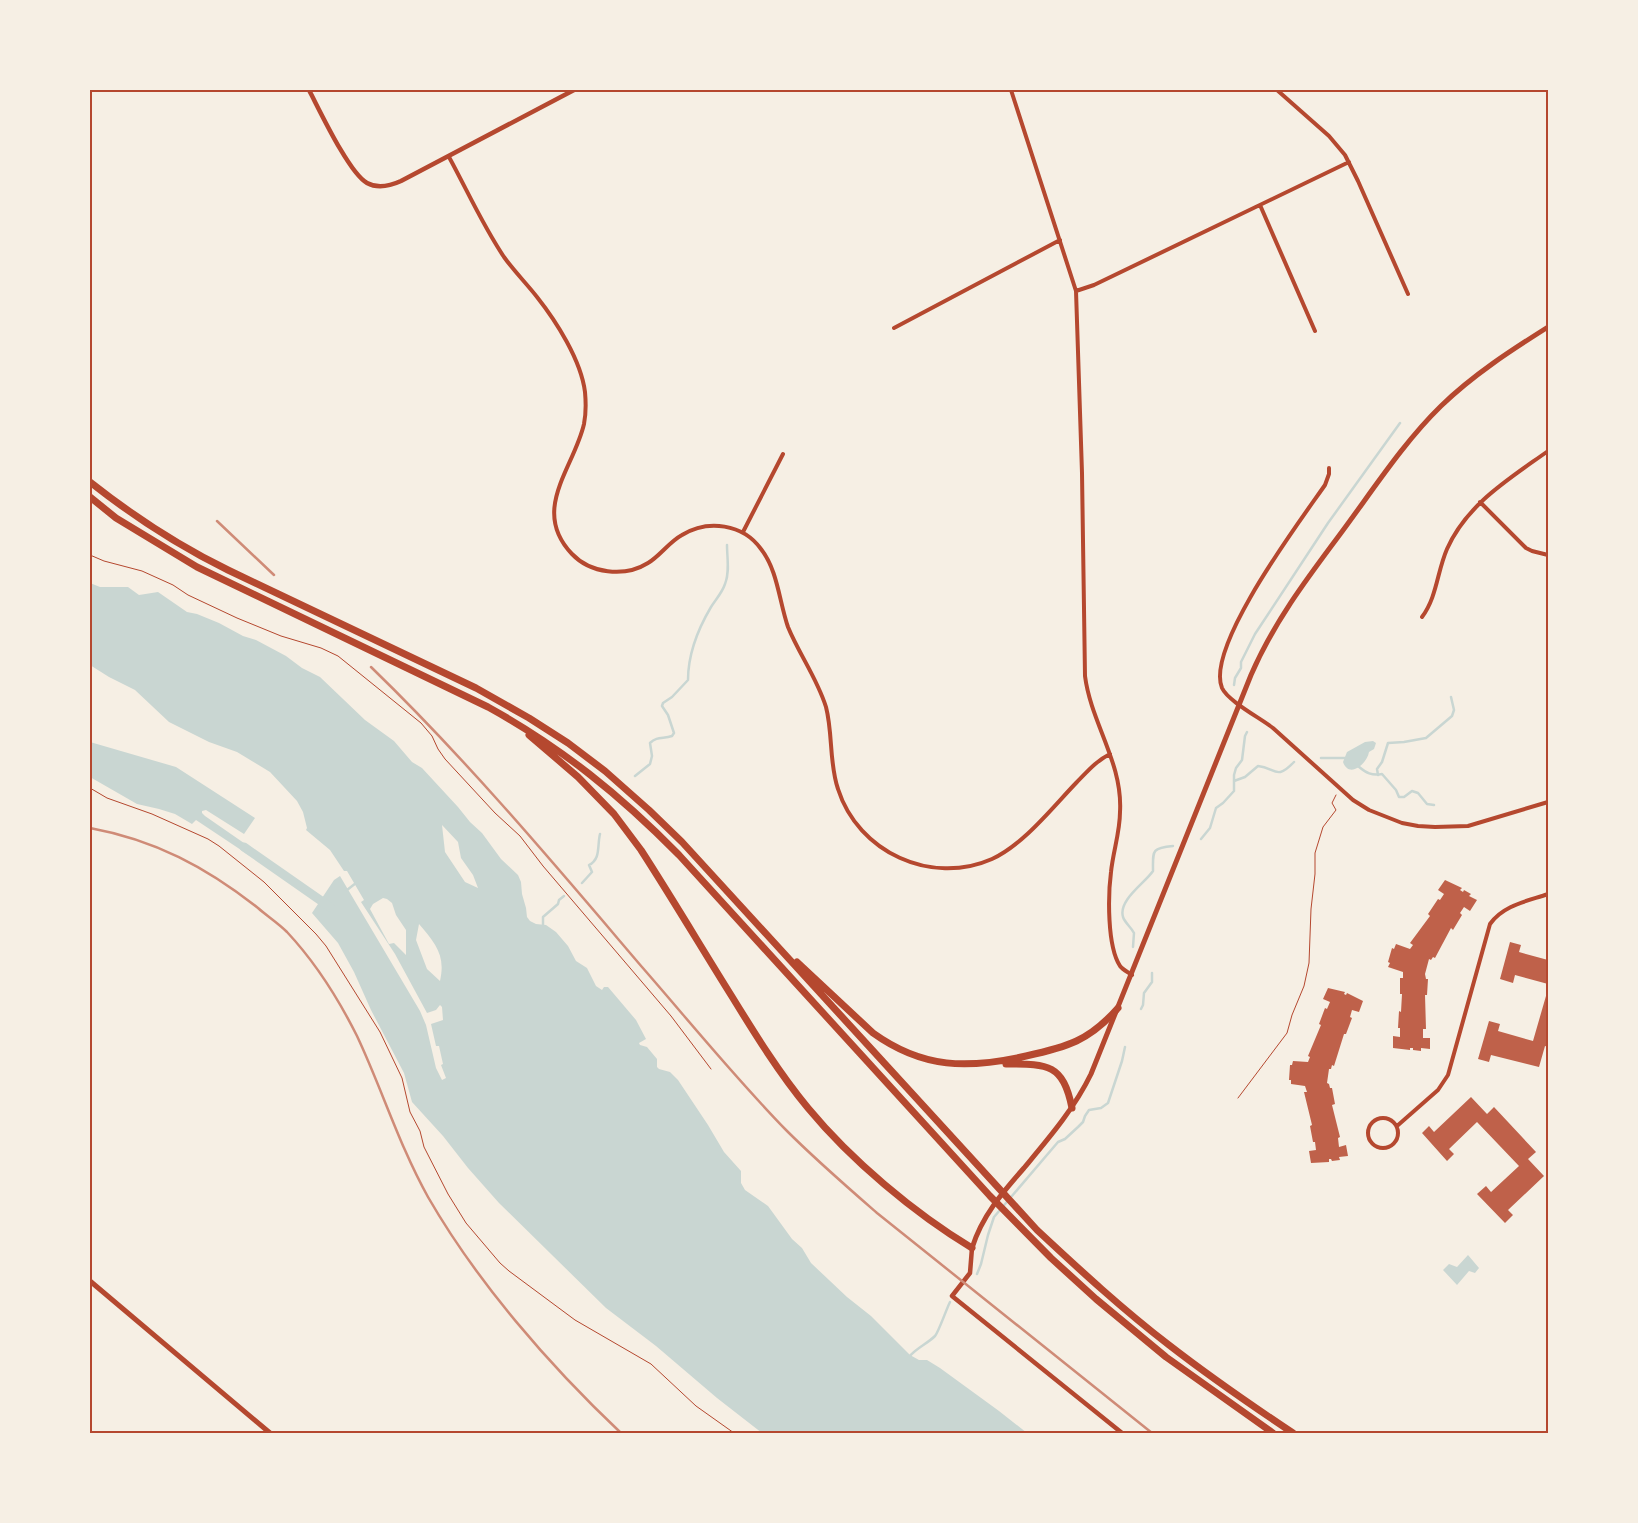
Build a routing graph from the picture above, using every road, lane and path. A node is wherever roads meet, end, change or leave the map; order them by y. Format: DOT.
graph roads {
  1 [pos="309,90"];
  2 [pos="574,90"];
  3 [pos="1011,90"];
  4 [pos="1277,90"];
  5 [pos="449,157"];
  6 [pos="1348,162"];
  7 [pos="1260,205"];
  8 [pos="1060,240"];
  9 [pos="1076,291"];
  10 [pos="1408,294"];
  11 [pos="1548,327"];
  12 [pos="894,328"];
  13 [pos="1315,331"];
  14 [pos="1548,451"];
  15 [pos="783,454"];
  16 [pos="1329,468"];
  17 [pos="90,482"];
  18 [pos="90,497"];
  19 [pos="1480,502"];
  20 [pos="743,532"];
  21 [pos="90,555"];
  22 [pos="1548,555"];
  23 [pos="1422,618"];
  24 [pos="1239,705"];
  25 [pos="516,722"];
  26 [pos="1110,754"];
  27 [pos="90,788"];
  28 [pos="1341,788"];
  29 [pos="1548,802"];
  30 [pos="1548,894"];
  31 [pos="758,925"];
  32 [pos="1132,975"];
  33 [pos="1118,1008"];
  34 [pos="990,1064"];
  35 [pos="711,1069"];
  36 [pos="1238,1098"];
  37 [pos="1072,1108"];
  38 [pos="1397,1126"];
  39 [pos="972,1248"];
  40 [pos="90,1281"];
  41 [pos="270,1433"];
  42 [pos="734,1433"];
  43 [pos="1122,1433"];
  44 [pos="1274,1433"];
  45 [pos="1293,1433"];
  1 -- 5 [label="street"];
  2 -- 5 [label="street"];
  3 -- 8 [label="street"];
  4 -- 6 [label="street"];
  5 -- 20 [label="street"];
  6 -- 7 [label="street"];
  6 -- 10 [label="street"];
  7 -- 9 [label="street"];
  7 -- 13 [label="street"];
  8 -- 9 [label="street"];
  8 -- 12 [label="street"];
  9 -- 26 [label="street"];
  11 -- 24 [label="main road"];
  14 -- 19 [label="street"];
  15 -- 20 [label="street"];
  16 -- 24 [label="street"];
  17 -- 31 [label="highway"];
  18 -- 25 [label="highway"];
  19 -- 22 [label="street"];
  19 -- 23 [label="street"];
  20 -- 26 [label="street"];
  21 -- 35 [label="path"];
  24 -- 28 [label="street"];
  24 -- 32 [label="main road"];
  25 -- 39 [label="highway"];
  25 -- 44 [label="highway"];
  26 -- 32 [label="street"];
  27 -- 42 [label="path"];
  28 -- 29 [label="street"];
  28 -- 36 [label="path"];
  30 -- 38 [label="street"];
  31 -- 34 [label="highway"];
  31 -- 45 [label="highway"];
  32 -- 33 [label="main road"];
  33 -- 34 [label="highway"];
  33 -- 37 [label="main road"];
  34 -- 37 [label="highway"];
  37 -- 39 [label="main road"];
  38 -- 38 [label="street"];
  39 -- 43 [label="street"];
  40 -- 41 [label="main road"];
}
